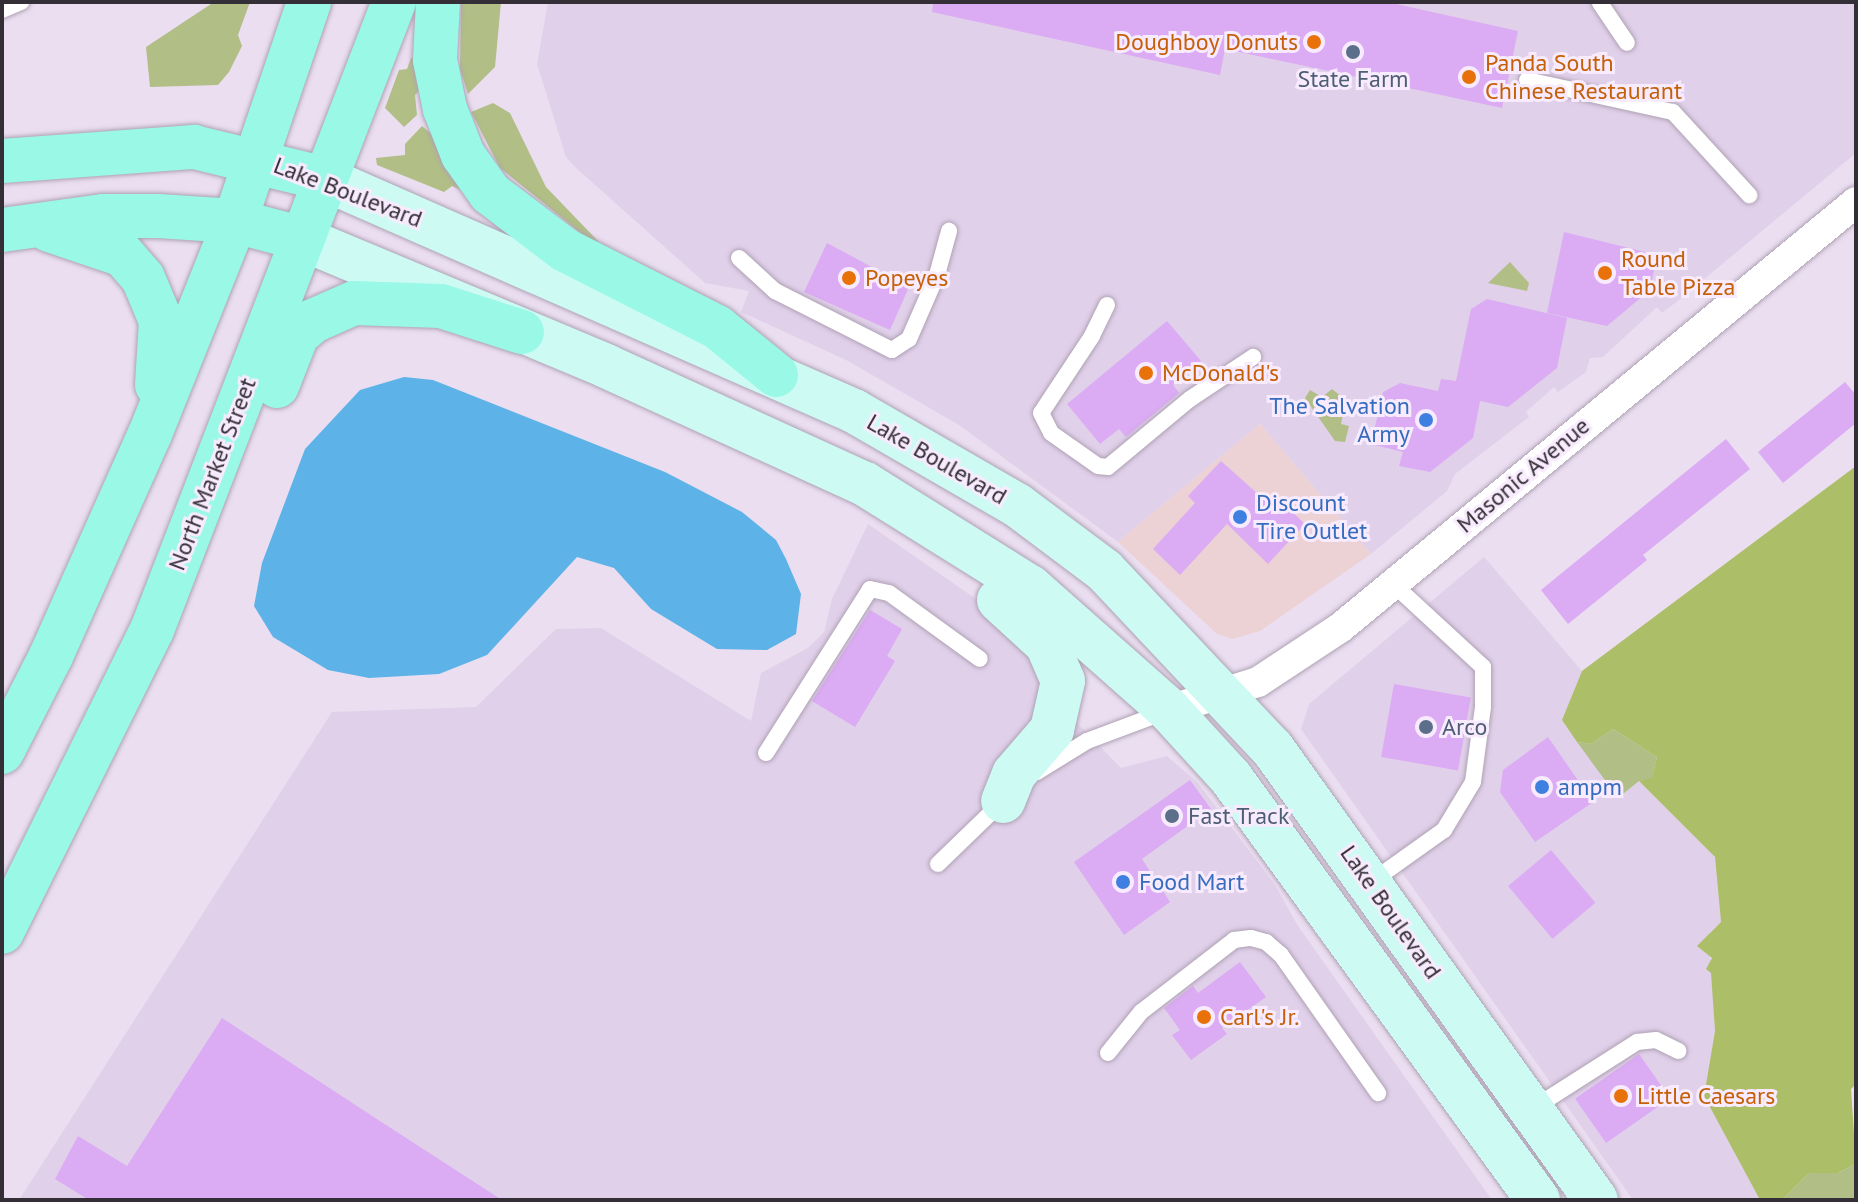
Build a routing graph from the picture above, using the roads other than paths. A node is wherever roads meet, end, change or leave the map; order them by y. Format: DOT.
graph roads {
  1 [pos="21,2"];
  2 [pos="309,2"];
  3 [pos="394,2"];
  4 [pos="438,2"];
  5 [pos="1599,2"];
  6 [pos="2,10"];
  7 [pos="1627,43"];
  8 [pos="1527,80"];
  9 [pos="257,159"];
  10 [pos="2,161"];
  11 [pos="325,179"];
  12 [pos="1749,195"];
  13 [pos="1856,202"];
  14 [pos="235,221"];
  15 [pos="18,228"];
  16 [pos="949,231"];
  17 [pos="303,239"];
  18 [pos="739,258"];
  19 [pos="1107,305"];
  20 [pos="522,332"];
  21 [pos="1253,357"];
  22 [pos="606,366"];
  23 [pos="776,375"];
  24 [pos="150,434"];
  25 [pos="900,434"];
  26 [pos="901,505"];
  27 [pos="1394,585"];
  28 [pos="152,630"];
  29 [pos="980,659"];
  30 [pos="1222,692"];
  31 [pos="1169,710"];
  32 [pos="2,752"];
  33 [pos="766,753"];
  34 [pos="1003,801"];
  35 [pos="938,864"];
  36 [pos="1371,882"];
  37 [pos="1311,883"];
  38 [pos="2,932"];
  39 [pos="1448,993"];
  40 [pos="1679,1051"];
  41 [pos="1108,1053"];
  42 [pos="1434,1056"];
  43 [pos="1378,1093"];
  44 [pos="1538,1119"];
  45 [pos="1530,1189"];
  46 [pos="1564,1200"];
  47 [pos="1596,1200"];
  1 -- 6 [label="lane"];
  2 -- 9 [label="main road"];
  3 -- 11 [label="main road, North Market Street"];
  4 -- 23 [label="main road"];
  5 -- 7 [label="lane"];
  8 -- 12 [label="lane"];
  9 -- 10 [label="main road, Lake Boulevard"];
  9 -- 11 [label="main road, Lake Boulevard"];
  9 -- 14 [label="main road"];
  11 -- 17 [label="main road, North Market Street"];
  11 -- 23 [label="main road, Lake Boulevard"];
  13 -- 27 [label="street, Masonic Avenue"];
  14 -- 15 [label="main road, Lake Boulevard"];
  14 -- 17 [label="main road, Lake Boulevard"];
  14 -- 24 [label="main road"];
  15 -- 24 [label="main road"];
  16 -- 18 [label="lane"];
  17 -- 20 [label="main road, Lake Boulevard"];
  17 -- 28 [label="main road, North Market Street"];
  19 -- 21 [label="lane"];
  20 -- 22 [label="main road, Lake Boulevard"];
  20 -- 28 [label="main road"];
  22 -- 25 [label="main road"];
  22 -- 26 [label="main road, Lake Boulevard"];
  23 -- 25 [label="main road, Lake Boulevard"];
  24 -- 32 [label="main road"];
  25 -- 30 [label="main road, Lake Boulevard"];
  26 -- 31 [label="main road, Lake Boulevard"];
  26 -- 34 [label="main road"];
  27 -- 30 [label="street, Masonic Avenue"];
  27 -- 36 [label="lane"];
  28 -- 38 [label="main road, North Market Street"];
  29 -- 33 [label="lane"];
  30 -- 31 [label="street, Masonic Avenue"];
  30 -- 36 [label="main road, Lake Boulevard"];
  31 -- 34 [label="lane"];
  31 -- 37 [label="main road, Lake Boulevard"];
  34 -- 35 [label="lane"];
  36 -- 39 [label="main road, Lake Boulevard"];
  37 -- 39 [label="main road"];
  37 -- 42 [label="main road, Lake Boulevard"];
  39 -- 44 [label="main road, Lake Boulevard"];
  40 -- 44 [label="lane"];
  41 -- 43 [label="lane"];
  42 -- 44 [label="main road"];
  42 -- 45 [label="main road, Lake Boulevard"];
  44 -- 47 [label="main road, Lake Boulevard"];
  45 -- 46 [label="main road"];
}
